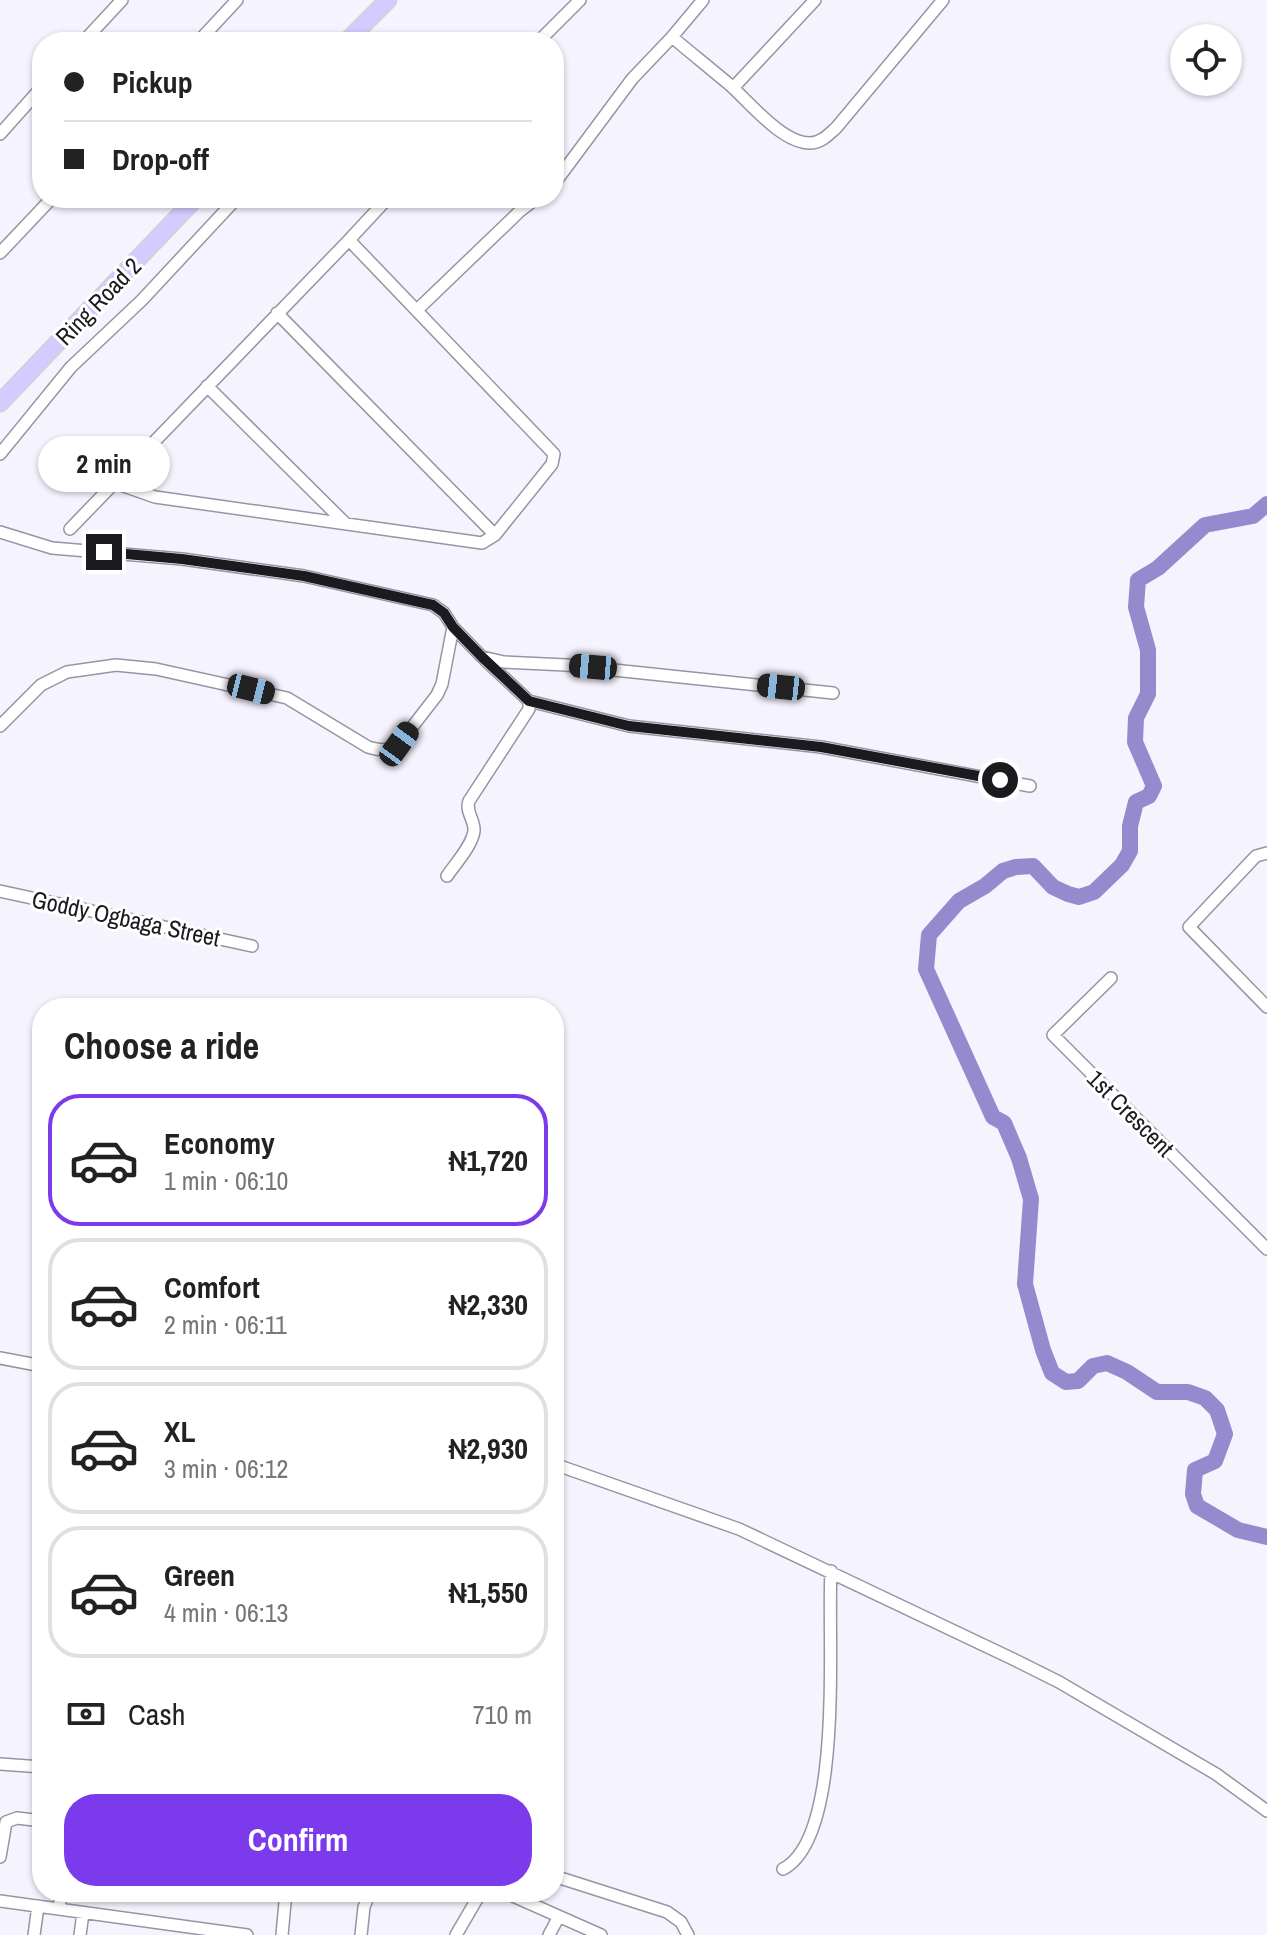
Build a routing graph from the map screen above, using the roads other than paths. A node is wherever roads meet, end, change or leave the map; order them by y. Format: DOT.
graph roads {
  1 [pos="122,0"];
  2 [pos="237,0"];
  3 [pos="388,0"];
  4 [pos="580,0"];
  5 [pos="703,0"];
  6 [pos="815,0"];
  7 [pos="943,0"];
  8 [pos="92,32"];
  9 [pos="207,32"];
  10 [pos="356,32"];
  11 [pos="548,32"];
  12 [pos="672,37"];
  13 [pos="733,88"];
  14 [pos="32,98"];
  15 [pos="0,134"];
  16 [pos="564,171"];
  17 [pos="43,208"];
  18 [pos="186,208"];
  19 [pos="228,208"];
  20 [pos="379,208"];
  21 [pos="524,208"];
  22 [pos="349,240"];
  23 [pos="0,253"];
  24 [pos="417,310"];
  25 [pos="277,313"];
  26 [pos="207,386"];
  27 [pos="0,403"];
  28 [pos="0,454"];
  29 [pos="115,483"];
  30 [pos="345,524"];
  31 [pos="70,529"];
  32 [pos="0,532"];
  33 [pos="495,535"];
  34 [pos="453,627"];
  35 [pos="482,657"];
  36 [pos="833,693"];
  37 [pos="529,701"];
  38 [pos="0,726"];
  39 [pos="1030,786"];
  40 [pos="1267,853"];
  41 [pos="447,876"];
  42 [pos="0,891"];
  43 [pos="252,946"];
  44 [pos="1111,978"];
  45 [pos="1267,1007"];
  46 [pos="1267,1249"];
  47 [pos="0,1358"];
  48 [pos="32,1364"];
  49 [pos="564,1467"];
  50 [pos="831,1571"];
  51 [pos="0,1764"];
  52 [pos="32,1766"];
  53 [pos="1267,1811"];
  54 [pos="32,1820"];
  55 [pos="0,1857"];
  56 [pos="783,1869"];
  57 [pos="564,1879"];
  58 [pos="0,1901"];
  59 [pos="60,1902"];
  60 [pos="285,1902"];
  61 [pos="366,1902"];
  62 [pos="475,1902"];
  63 [pos="525,1902"];
  64 [pos="38,1906"];
  65 [pos="59,1909"];
  66 [pos="83,1913"];
  67 [pos="558,1918"];
  68 [pos="191,1931"];
  69 [pos="34,1935"];
  70 [pos="80,1935"];
  71 [pos="247,1935"];
  72 [pos="282,1935"];
  73 [pos="361,1935"];
  74 [pos="456,1935"];
  75 [pos="549,1935"];
  76 [pos="601,1935"];
  77 [pos="688,1935"];
  1 -- 8 [label="street"];
  2 -- 9 [label="street"];
  3 -- 10 [label="main road"];
  4 -- 11 [label="street"];
  5 -- 12 [label="street"];
  6 -- 13 [label="street"];
  7 -- 13 [label="street"];
  12 -- 13 [label="street"];
  12 -- 16 [label="street"];
  14 -- 15 [label="street"];
  17 -- 23 [label="street"];
  18 -- 27 [label="main road, Ring Road 2"];
  19 -- 28 [label="street"];
  20 -- 22 [label="street"];
  21 -- 24 [label="street"];
  22 -- 24 [label="street"];
  22 -- 25 [label="street"];
  24 -- 33 [label="street"];
  25 -- 26 [label="street"];
  25 -- 33 [label="street"];
  26 -- 29 [label="street"];
  26 -- 30 [label="street"];
  29 -- 30 [label="street"];
  29 -- 31 [label="street"];
  30 -- 33 [label="street"];
  32 -- 34 [label="street"];
  34 -- 35 [label="street"];
  34 -- 38 [label="street"];
  35 -- 36 [label="street"];
  35 -- 37 [label="street"];
  37 -- 39 [label="street"];
  37 -- 41 [label="street"];
  40 -- 45 [label="street"];
  42 -- 43 [label="street, Goddy Ogbaga Street"];
  44 -- 46 [label="street, 1st Crescent"];
  47 -- 48 [label="street"];
  49 -- 50 [label="street"];
  50 -- 53 [label="street"];
  50 -- 56 [label="street"];
  51 -- 52 [label="street"];
  54 -- 55 [label="street"];
  57 -- 77 [label="street"];
  58 -- 64 [label="street"];
  59 -- 65 [label="street"];
  60 -- 72 [label="street"];
  61 -- 73 [label="street"];
  62 -- 74 [label="street"];
  63 -- 67 [label="street"];
  64 -- 65 [label="street"];
  64 -- 69 [label="street"];
  65 -- 66 [label="street"];
  66 -- 68 [label="street"];
  66 -- 70 [label="street"];
  67 -- 75 [label="street"];
  67 -- 76 [label="street"];
  68 -- 71 [label="street"];
}
